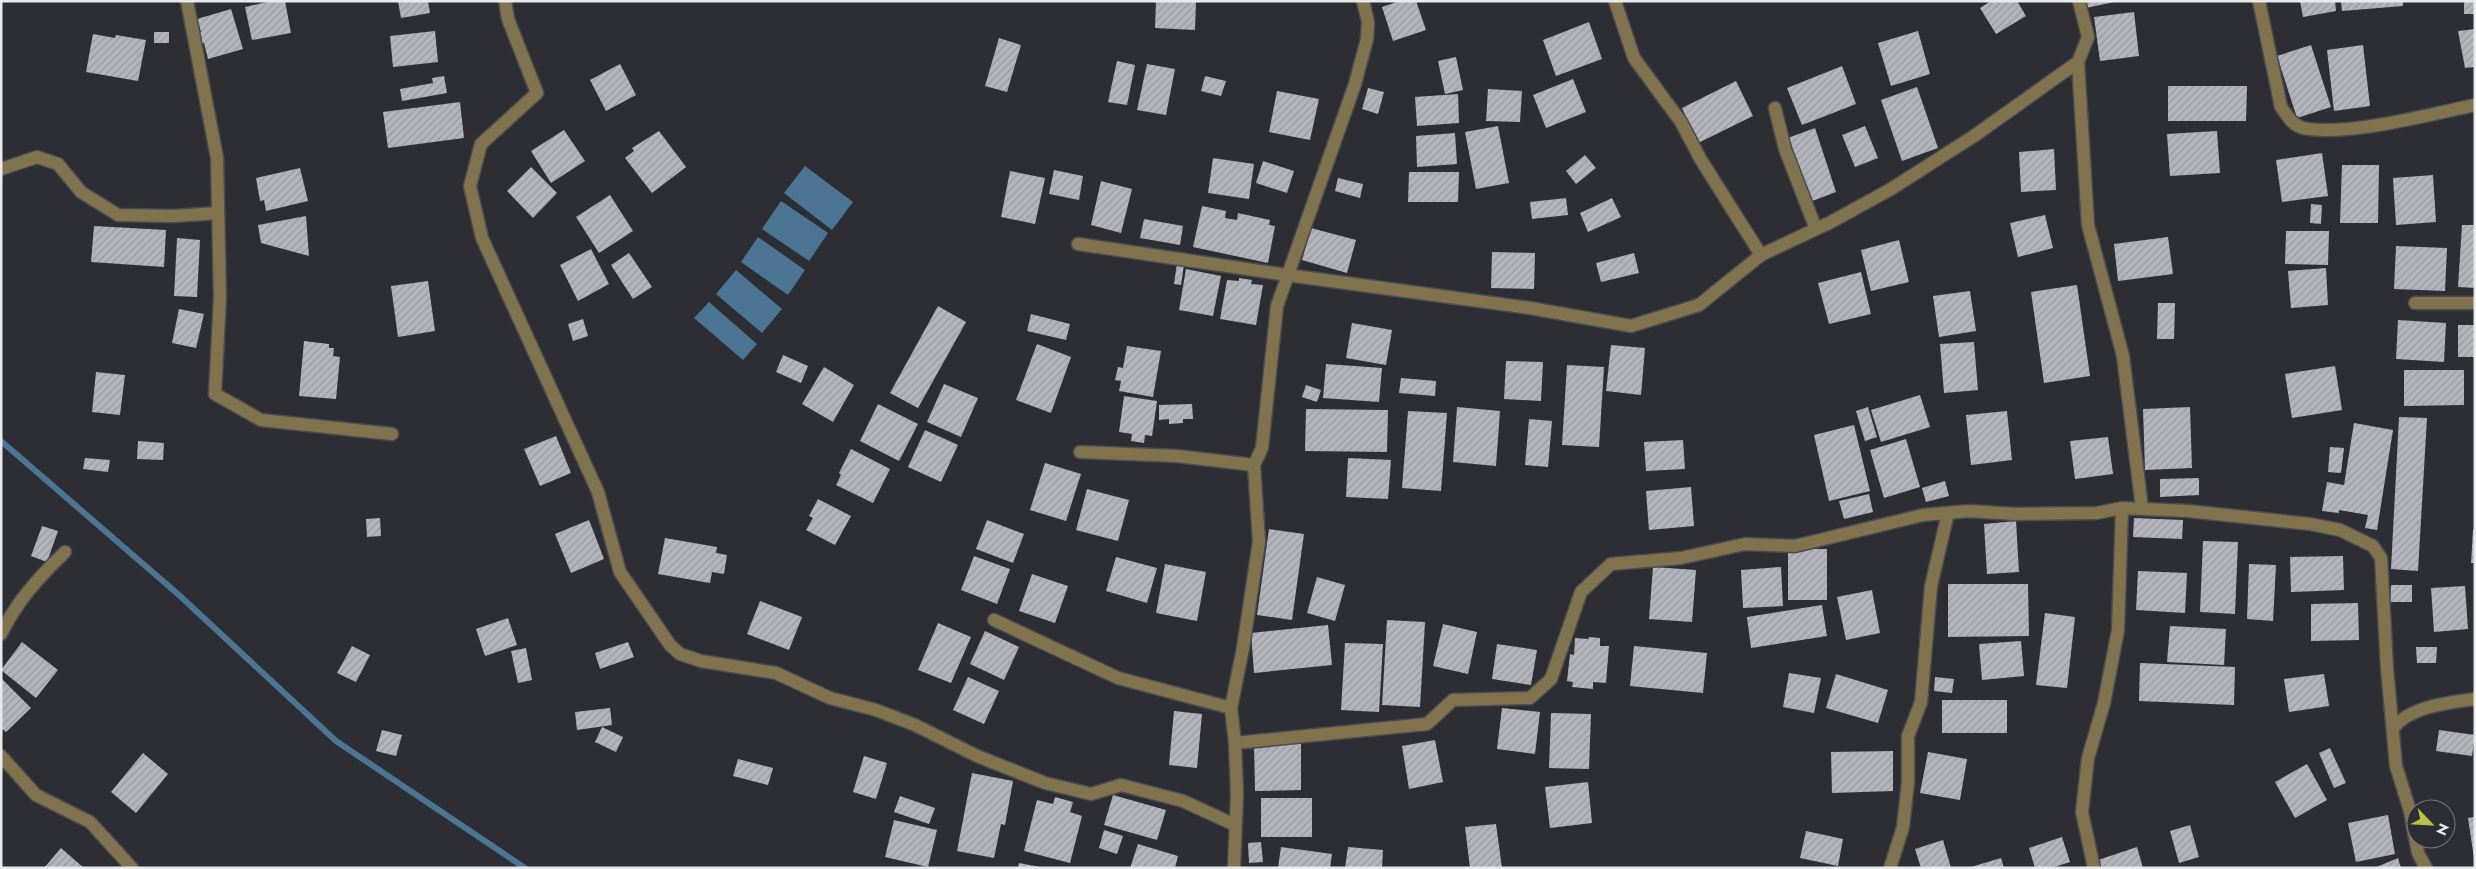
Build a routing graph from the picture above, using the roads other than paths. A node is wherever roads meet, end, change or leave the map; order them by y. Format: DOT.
graph roads {
  1 [pos="187,1"];
  2 [pos="505,1"];
  3 [pos="1362,1"];
  4 [pos="1615,1"];
  5 [pos="2079,1"];
  6 [pos="2259,1"];
  7 [pos="2078,62"];
  8 [pos="2475,105"];
  9 [pos="1774,108"];
  10 [pos="1,169"];
  11 [pos="218,213"];
  12 [pos="1816,229"];
  13 [pos="1078,244"];
  14 [pos="1761,255"];
  15 [pos="1286,275"];
  16 [pos="2414,303"];
  17 [pos="2475,303"];
  18 [pos="392,434"];
  19 [pos="1080,452"];
  20 [pos="1254,465"];
  21 [pos="2122,508"];
  22 [pos="2142,508"];
  23 [pos="1948,513"];
  24 [pos="64,552"];
  25 [pos="994,620"];
  26 [pos="1,634"];
  27 [pos="2475,699"];
  28 [pos="1231,708"];
  29 [pos="2393,728"];
  30 [pos="1235,743"];
  31 [pos="1,756"];
  32 [pos="1236,825"];
  33 [pos="132,868"];
  34 [pos="1234,868"];
  35 [pos="1890,868"];
  36 [pos="2094,868"];
  37 [pos="2426,868"];
  1 -- 11 [label="street"];
  2 -- 32 [label="street"];
  3 -- 15 [label="street"];
  4 -- 14 [label="street"];
  5 -- 7 [label="street"];
  6 -- 8 [label="street"];
  7 -- 12 [label="street"];
  7 -- 22 [label="street"];
  9 -- 12 [label="street"];
  10 -- 11 [label="street"];
  11 -- 18 [label="street"];
  12 -- 14 [label="street"];
  13 -- 15 [label="street"];
  14 -- 15 [label="street"];
  15 -- 20 [label="street"];
  16 -- 17 [label="street"];
  19 -- 20 [label="street"];
  20 -- 28 [label="street"];
  21 -- 22 [label="street"];
  21 -- 23 [label="street"];
  21 -- 36 [label="street"];
  22 -- 29 [label="street"];
  23 -- 30 [label="street"];
  23 -- 35 [label="street"];
  24 -- 26 [label="street"];
  25 -- 28 [label="street"];
  27 -- 29 [label="street"];
  28 -- 30 [label="street"];
  29 -- 37 [label="street"];
  30 -- 32 [label="street"];
  31 -- 33 [label="street"];
  32 -- 34 [label="street"];
}
